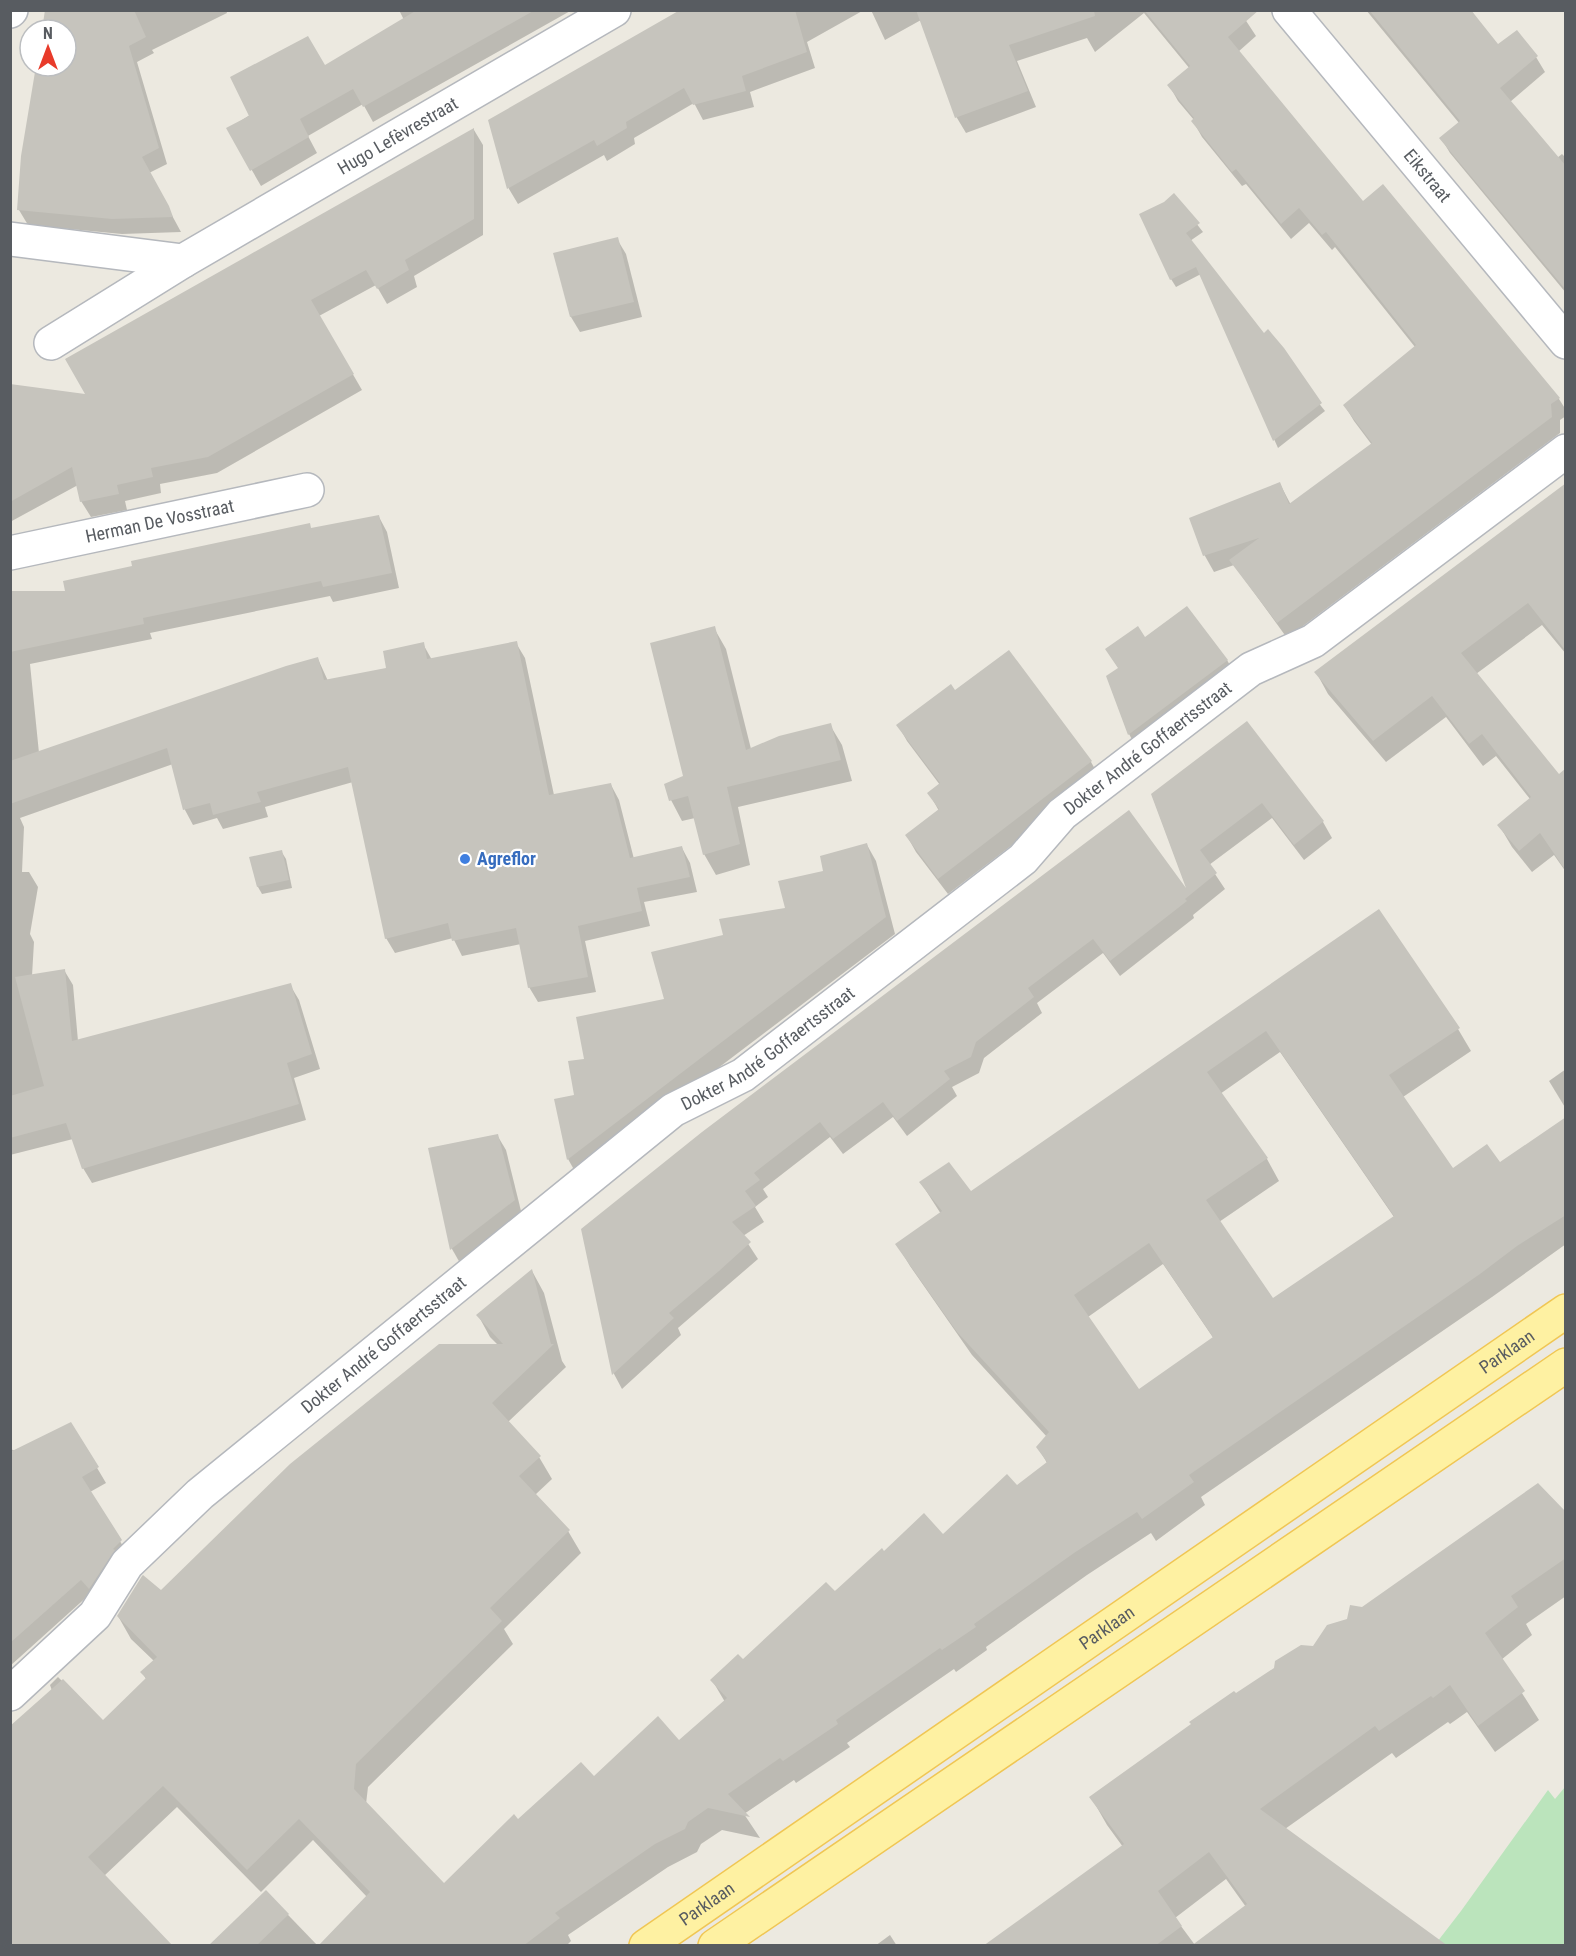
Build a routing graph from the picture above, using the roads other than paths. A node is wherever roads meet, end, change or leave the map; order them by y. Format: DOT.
graph roads {
  1 [pos="614,10"];
  2 [pos="1289,10"];
  3 [pos="10,239"];
  4 [pos="183,261"];
  5 [pos="1566,342"];
  6 [pos="51,343"];
  7 [pos="1566,451"];
  8 [pos="308,490"];
  9 [pos="10,553"];
  10 [pos="1566,1311"];
  11 [pos="1566,1365"];
  12 [pos="10,1694"];
  13 [pos="646,1946"];
  14 [pos="715,1946"];
  1 -- 4 [label="street, Hugo Lefèvrestraat"];
  2 -- 5 [label="street, Eikstraat"];
  3 -- 4 [label="street"];
  4 -- 6 [label="street, Hugo Lefèvrestraat"];
  7 -- 12 [label="street, Dokter André Goffaertsstraat"];
  8 -- 9 [label="street, Herman De Vosstraat"];
  10 -- 13 [label="main road, Parklaan"];
  11 -- 14 [label="main road"];
}
